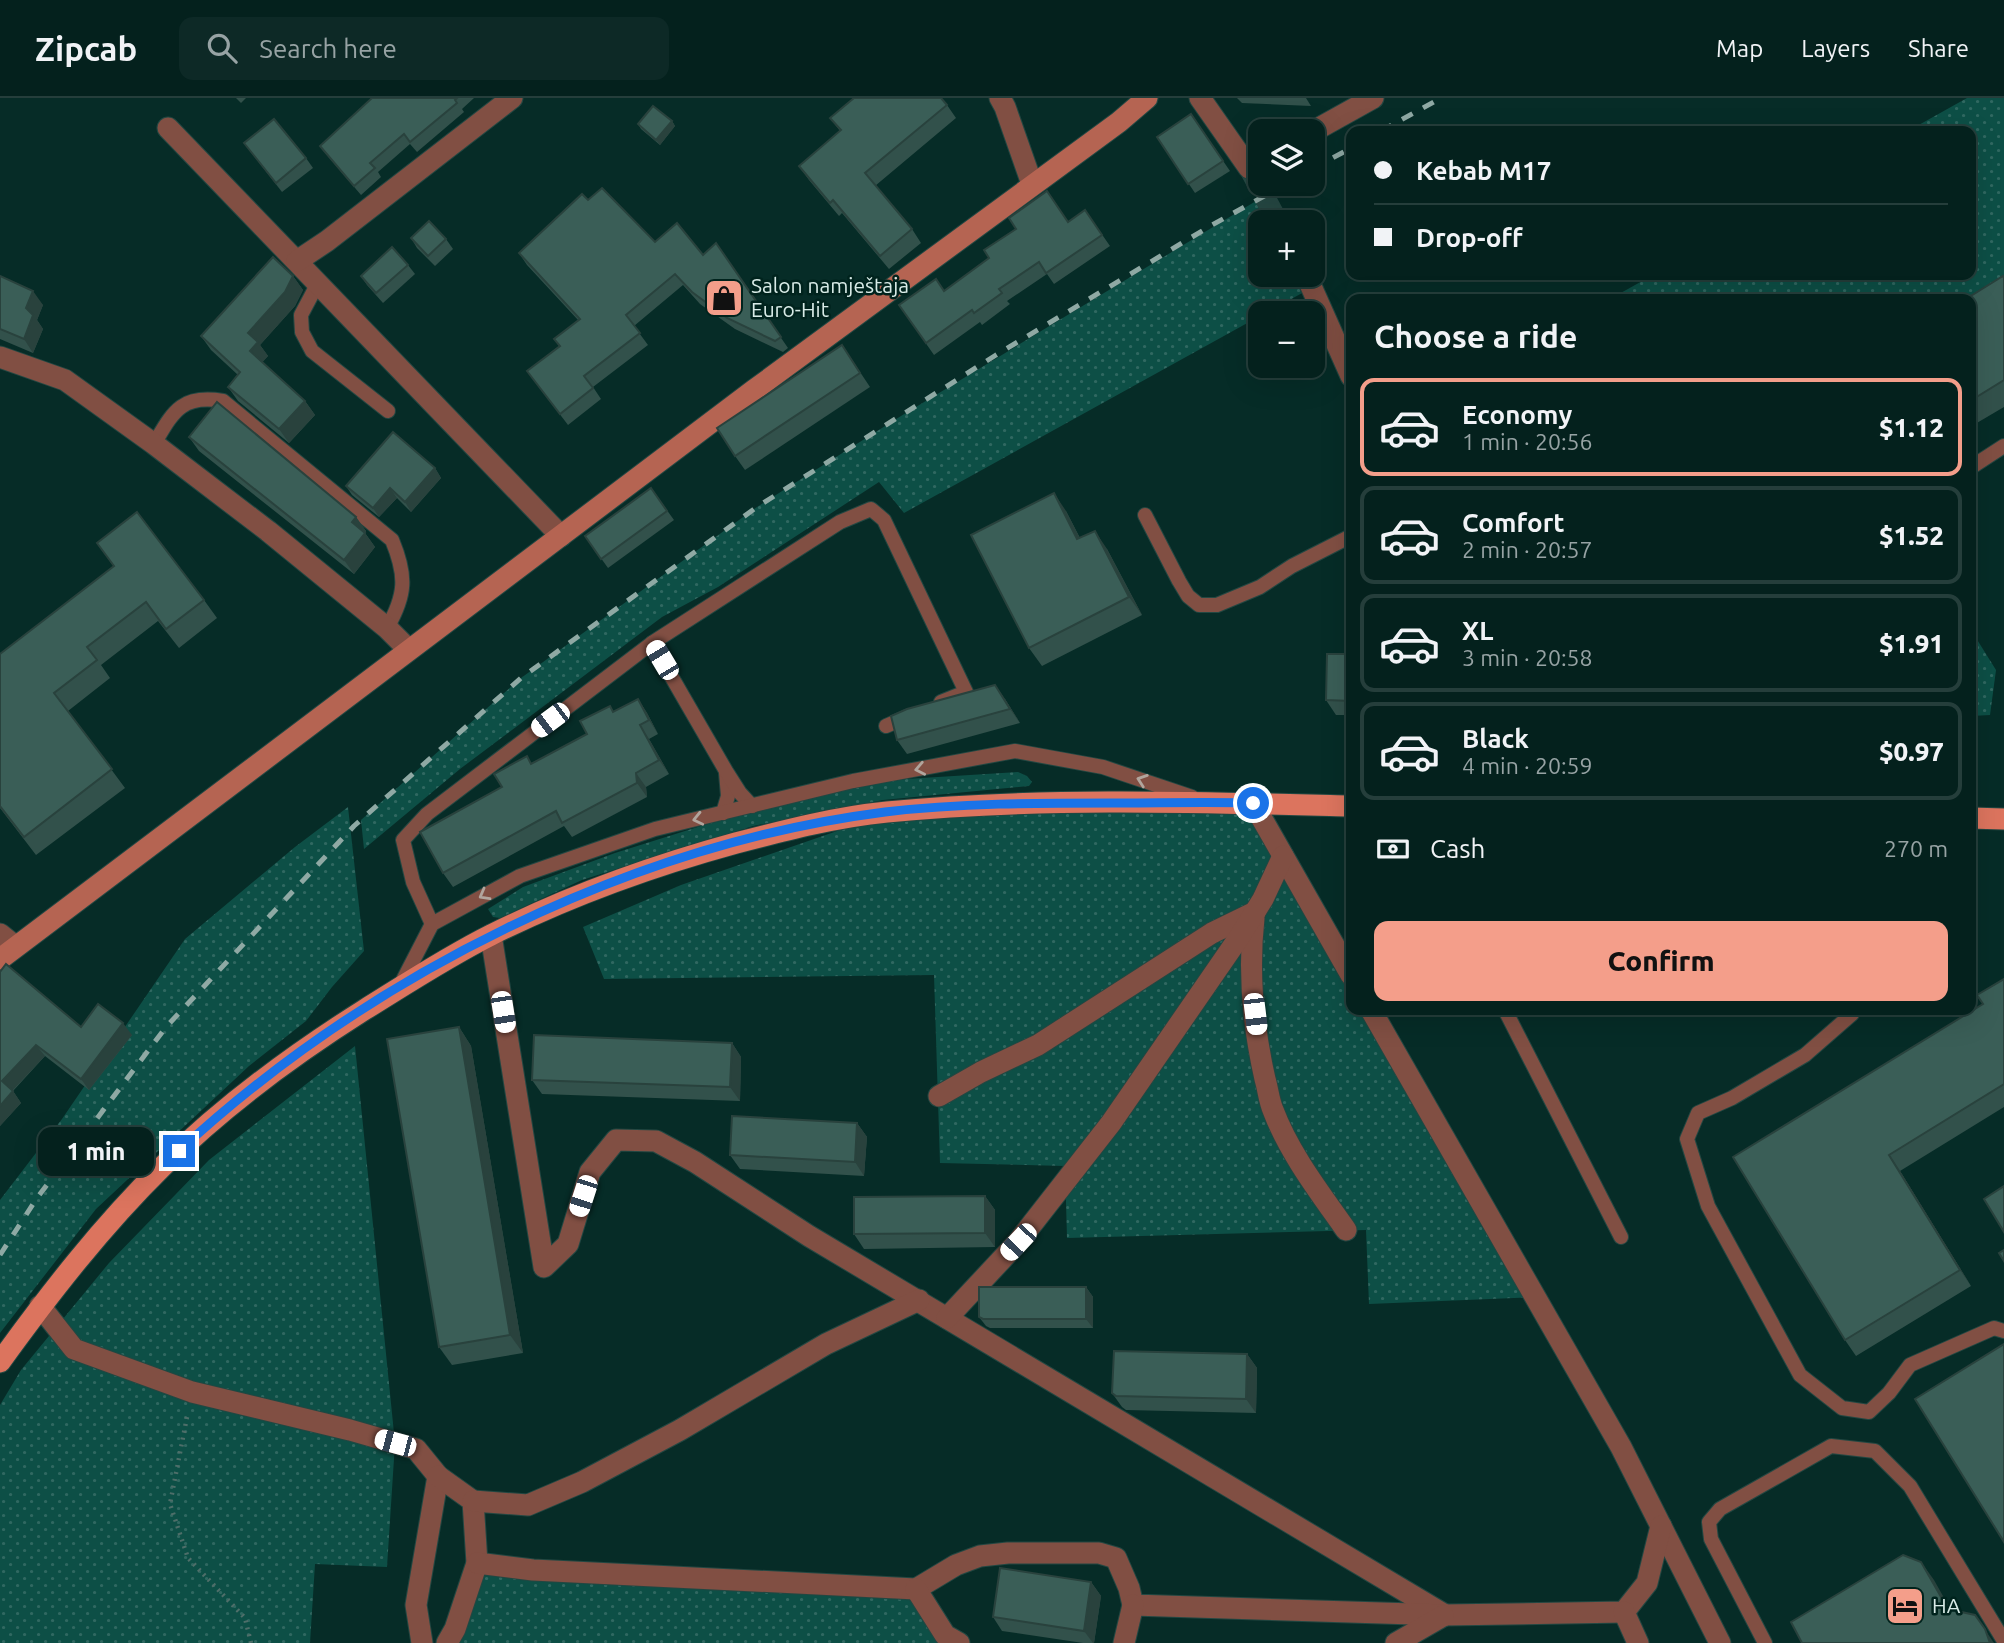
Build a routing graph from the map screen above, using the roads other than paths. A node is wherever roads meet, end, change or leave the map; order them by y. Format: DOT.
graph roads {
  1 [pos="512,98"];
  2 [pos="1000,98"];
  3 [pos="1147,98"];
  4 [pos="1200,98"];
  5 [pos="1373,98"];
  6 [pos="1325,125"];
  7 [pos="168,128"];
  8 [pos="1248,167"];
  9 [pos="1032,184"];
  10 [pos="297,261"];
  11 [pos="318,283"];
  12 [pos="1311,287"];
  13 [pos="2,363"];
  14 [pos="1346,365"];
  15 [pos="388,411"];
  16 [pos="154,444"];
  17 [pos="2004,446"];
  18 [pos="1976,464"];
  19 [pos="1145,516"];
  20 [pos="561,536"];
  21 [pos="1346,539"];
  22 [pos="387,628"];
  23 [pos="652,643"];
  24 [pos="408,649"];
  25 [pos="886,726"];
  26 [pos="726,771"];
  27 [pos="1206,802"];
  28 [pos="1253,803"];
  29 [pos="752,806"];
  30 [pos="1346,806"];
  31 [pos="723,813"];
  32 [pos="1976,818"];
  33 [pos="2004,819"];
  34 [pos="1283,856"];
  35 [pos="1255,912"];
  36 [pos="432,924"];
  37 [pos="491,935"];
  38 [pos="5,946"];
  39 [pos="1346,966"];
  40 [pos="398,988"];
  41 [pos="1374,1015"];
  42 [pos="1508,1015"];
  43 [pos="1851,1015"];
  44 [pos="939,1096"];
  45 [pos="1346,1230"];
  46 [pos="1620,1237"];
  47 [pos="919,1300"];
  48 [pos="40,1306"];
  49 [pos="947,1318"];
  50 [pos="2004,1331"];
  51 [pos="0,1362"];
  52 [pos="438,1476"];
  53 [pos="473,1501"];
  54 [pos="1661,1526"];
  55 [pos="477,1563"];
  56 [pos="916,1589"];
  57 [pos="1133,1605"];
  58 [pos="1624,1612"];
  59 [pos="1445,1615"];
  60 [pos="2004,1641"];
  61 [pos="422,1643"];
  62 [pos="447,1643"];
  63 [pos="959,1643"];
  64 [pos="1124,1643"];
  65 [pos="1396,1643"];
  66 [pos="1638,1643"];
  67 [pos="1720,1643"];
  68 [pos="1765,1643"];
  1 -- 10 [label="street"];
  2 -- 9 [label="street"];
  3 -- 9 [label="street"];
  4 -- 8 [label="street"];
  5 -- 6 [label="street"];
  7 -- 10 [label="street"];
  9 -- 20 [label="street"];
  10 -- 11 [label="street"];
  11 -- 15 [label="lane"];
  11 -- 20 [label="street"];
  12 -- 14 [label="street"];
  13 -- 16 [label="street"];
  16 -- 22 [label="street"];
  16 -- 22 [label="lane"];
  17 -- 18 [label="lane"];
  19 -- 21 [label="lane"];
  20 -- 24 [label="street"];
  22 -- 24 [label="street"];
  23 -- 25 [label="lane"];
  23 -- 26 [label="lane"];
  23 -- 36 [label="lane"];
  24 -- 38 [label="street"];
  26 -- 29 [label="lane"];
  26 -- 31 [label="lane"];
  27 -- 28 [label="main road"];
  27 -- 29 [label="lane, one-way"];
  27 -- 37 [label="main road"];
  28 -- 30 [label="main road"];
  28 -- 34 [label="street"];
  29 -- 31 [label="lane"];
  31 -- 36 [label="lane, one-way"];
  32 -- 33 [label="main road"];
  34 -- 35 [label="street"];
  34 -- 39 [label="street"];
  35 -- 44 [label="street"];
  35 -- 45 [label="street"];
  35 -- 49 [label="street"];
  36 -- 40 [label="lane"];
  37 -- 40 [label="main road"];
  37 -- 47 [label="street"];
  40 -- 48 [label="main road"];
  41 -- 54 [label="street"];
  42 -- 46 [label="lane"];
  43 -- 50 [label="lane"];
  47 -- 49 [label="street"];
  47 -- 53 [label="street"];
  48 -- 51 [label="main road"];
  48 -- 52 [label="street"];
  49 -- 59 [label="street"];
  52 -- 53 [label="street"];
  52 -- 61 [label="street"];
  53 -- 55 [label="street"];
  54 -- 58 [label="street"];
  54 -- 67 [label="street"];
  55 -- 56 [label="street"];
  55 -- 62 [label="street"];
  56 -- 57 [label="street"];
  56 -- 63 [label="street"];
  57 -- 59 [label="street"];
  57 -- 64 [label="street"];
  58 -- 59 [label="street"];
  58 -- 66 [label="street"];
  59 -- 65 [label="street"];
  60 -- 68 [label="lane"];
}
